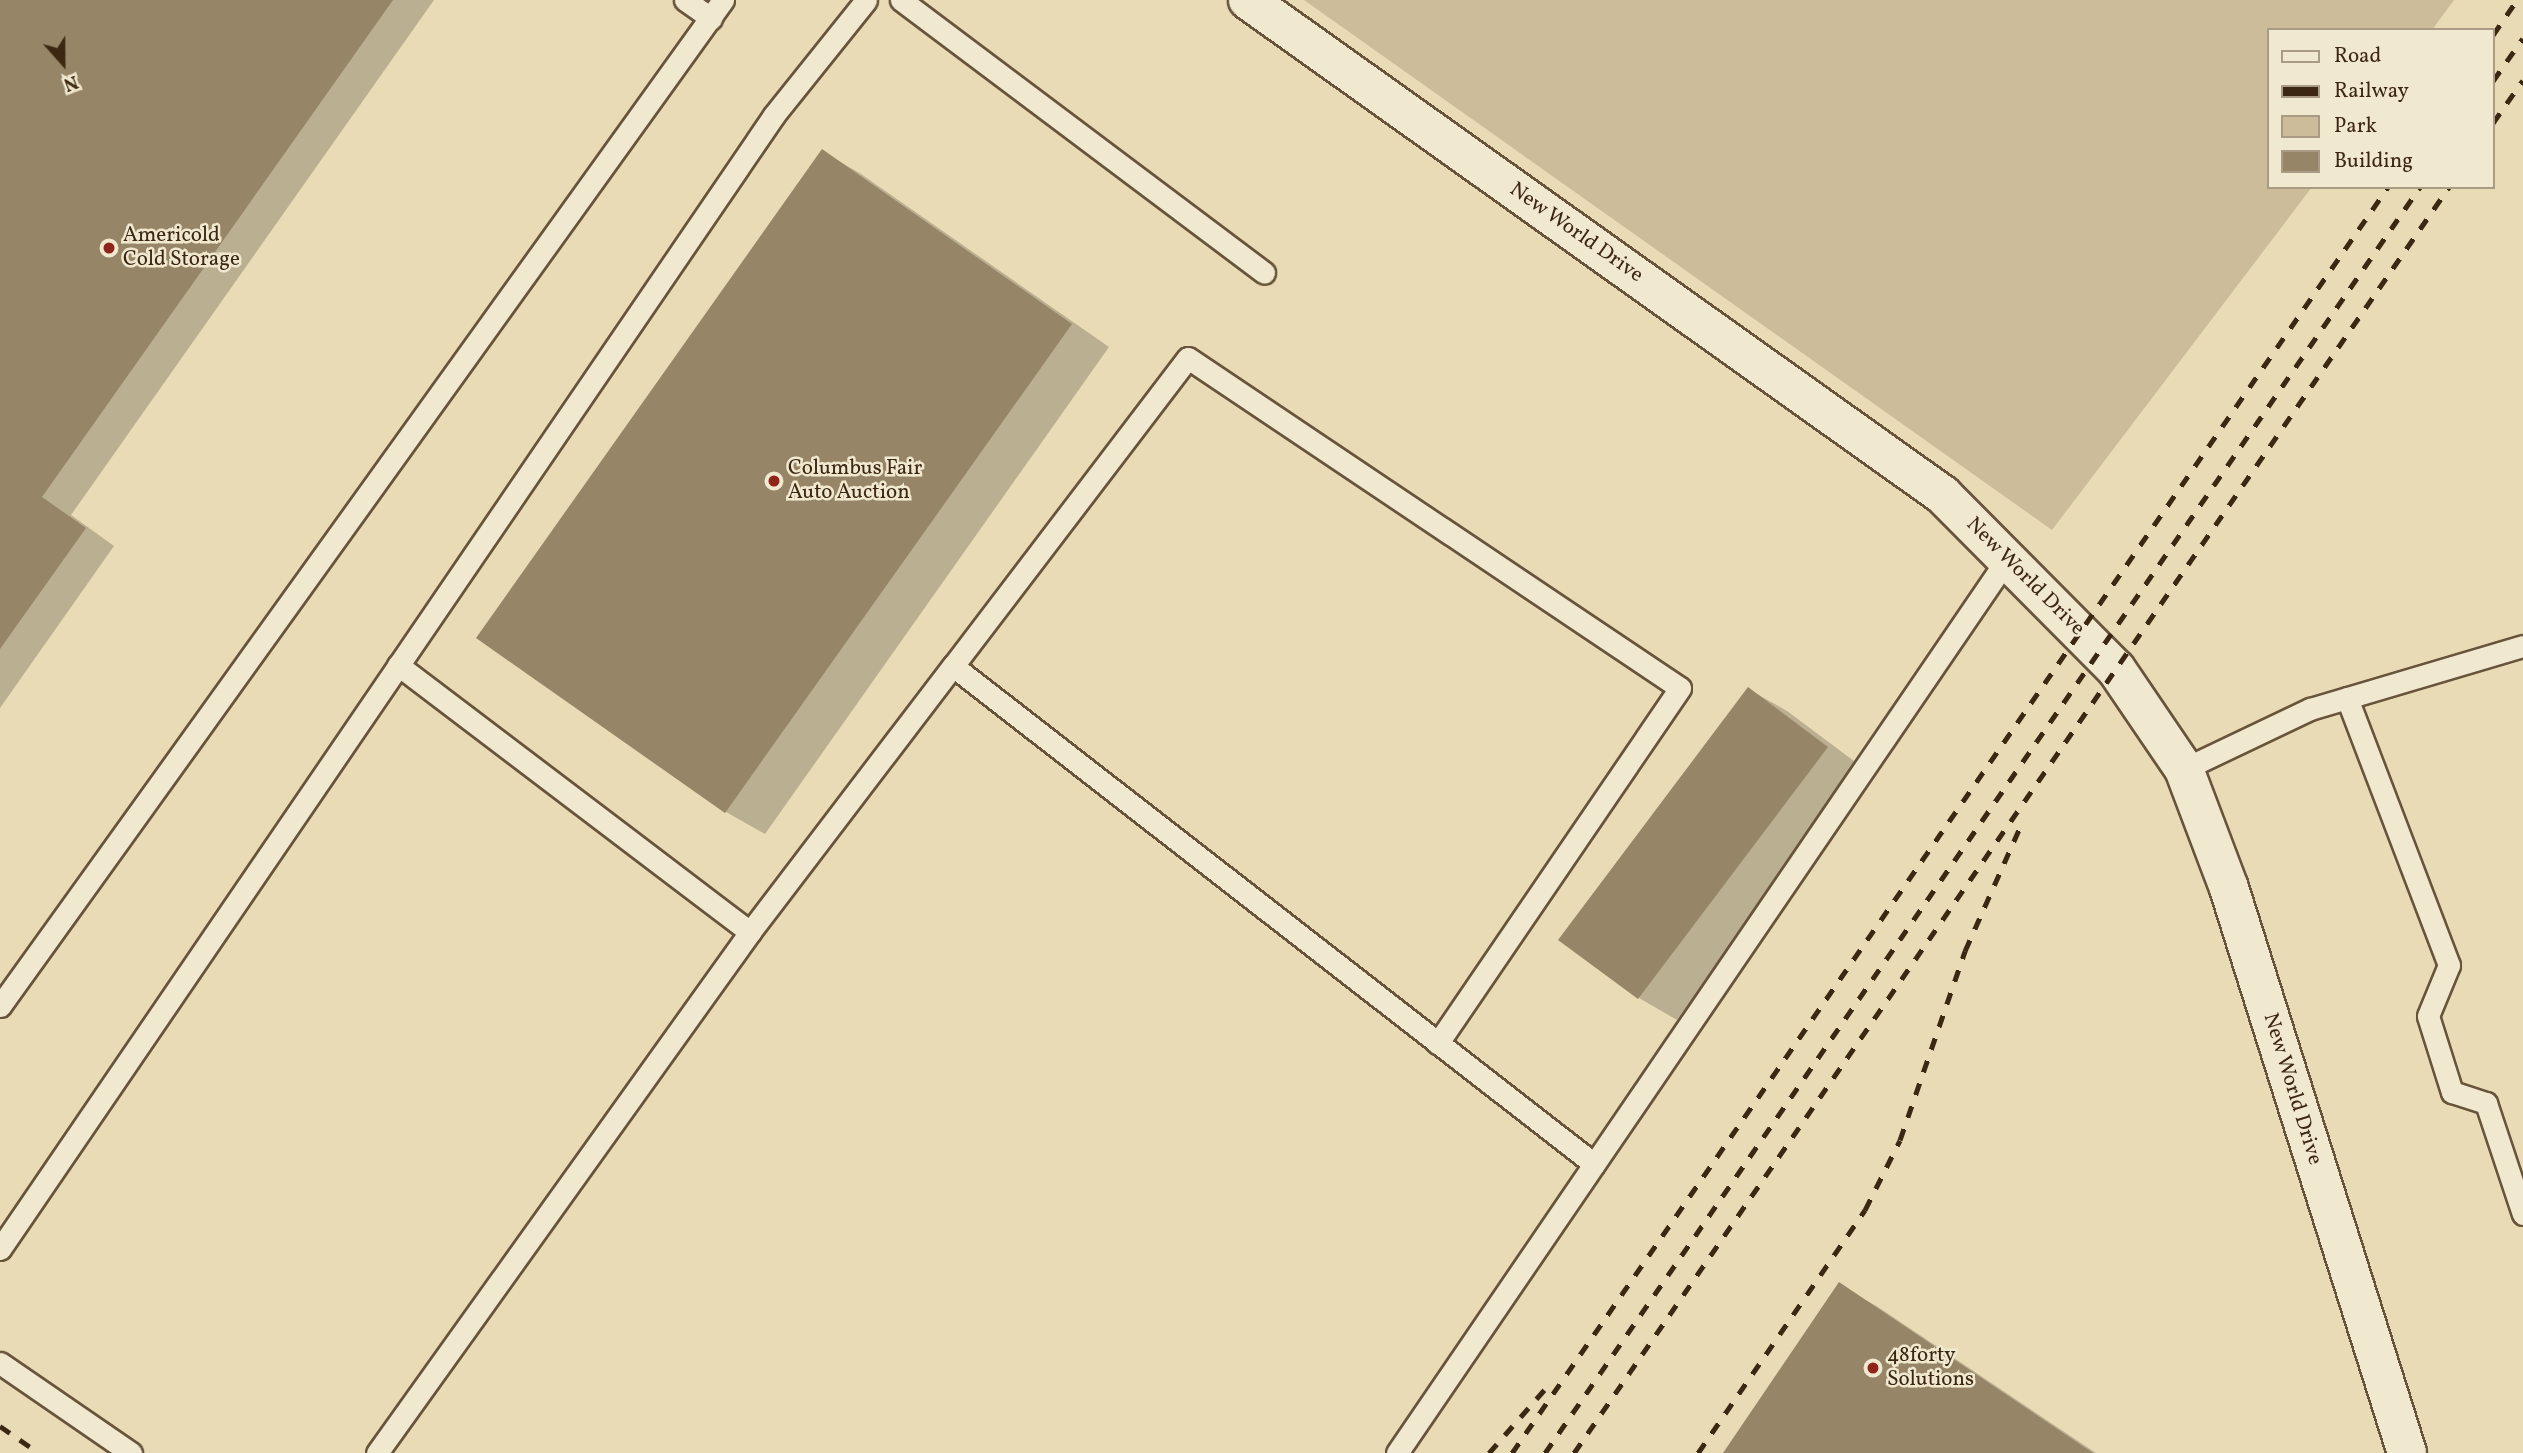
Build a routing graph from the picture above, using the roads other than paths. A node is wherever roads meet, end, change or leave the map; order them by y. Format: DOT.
graph roads {
  1 [pos="685,0"];
  2 [pos="723,0"];
  3 [pos="866,0"];
  4 [pos="901,0"];
  5 [pos="1248,0"];
  6 [pos="710,18"];
  7 [pos="1264,273"];
  8 [pos="2007,559"];
  9 [pos="2523,646"];
  10 [pos="398,665"];
  11 [pos="953,666"];
  12 [pos="2347,698"];
  13 [pos="2184,769"];
  14 [pos="750,932"];
  15 [pos="0,1006"];
  16 [pos="1438,1044"];
  17 [pos="1594,1164"];
  18 [pos="2523,1214"];
  19 [pos="0,1249"];
  20 [pos="0,1363"];
  21 [pos="2405,1452"];
  22 [pos="131,1453"];
  23 [pos="377,1453"];
  24 [pos="1397,1453"];
  1 -- 6 [label="lane"];
  2 -- 6 [label="lane"];
  3 -- 10 [label="lane"];
  4 -- 7 [label="lane"];
  5 -- 8 [label="street, New World Drive"];
  6 -- 15 [label="lane"];
  8 -- 13 [label="street, New World Drive"];
  8 -- 17 [label="lane"];
  9 -- 12 [label="lane"];
  10 -- 14 [label="lane"];
  10 -- 19 [label="lane"];
  11 -- 14 [label="lane"];
  11 -- 16 [label="lane"];
  11 -- 16 [label="lane"];
  12 -- 13 [label="lane"];
  12 -- 18 [label="lane"];
  13 -- 21 [label="street, New World Drive"];
  14 -- 23 [label="lane"];
  16 -- 17 [label="lane"];
  17 -- 24 [label="lane"];
  20 -- 22 [label="lane"];
}
